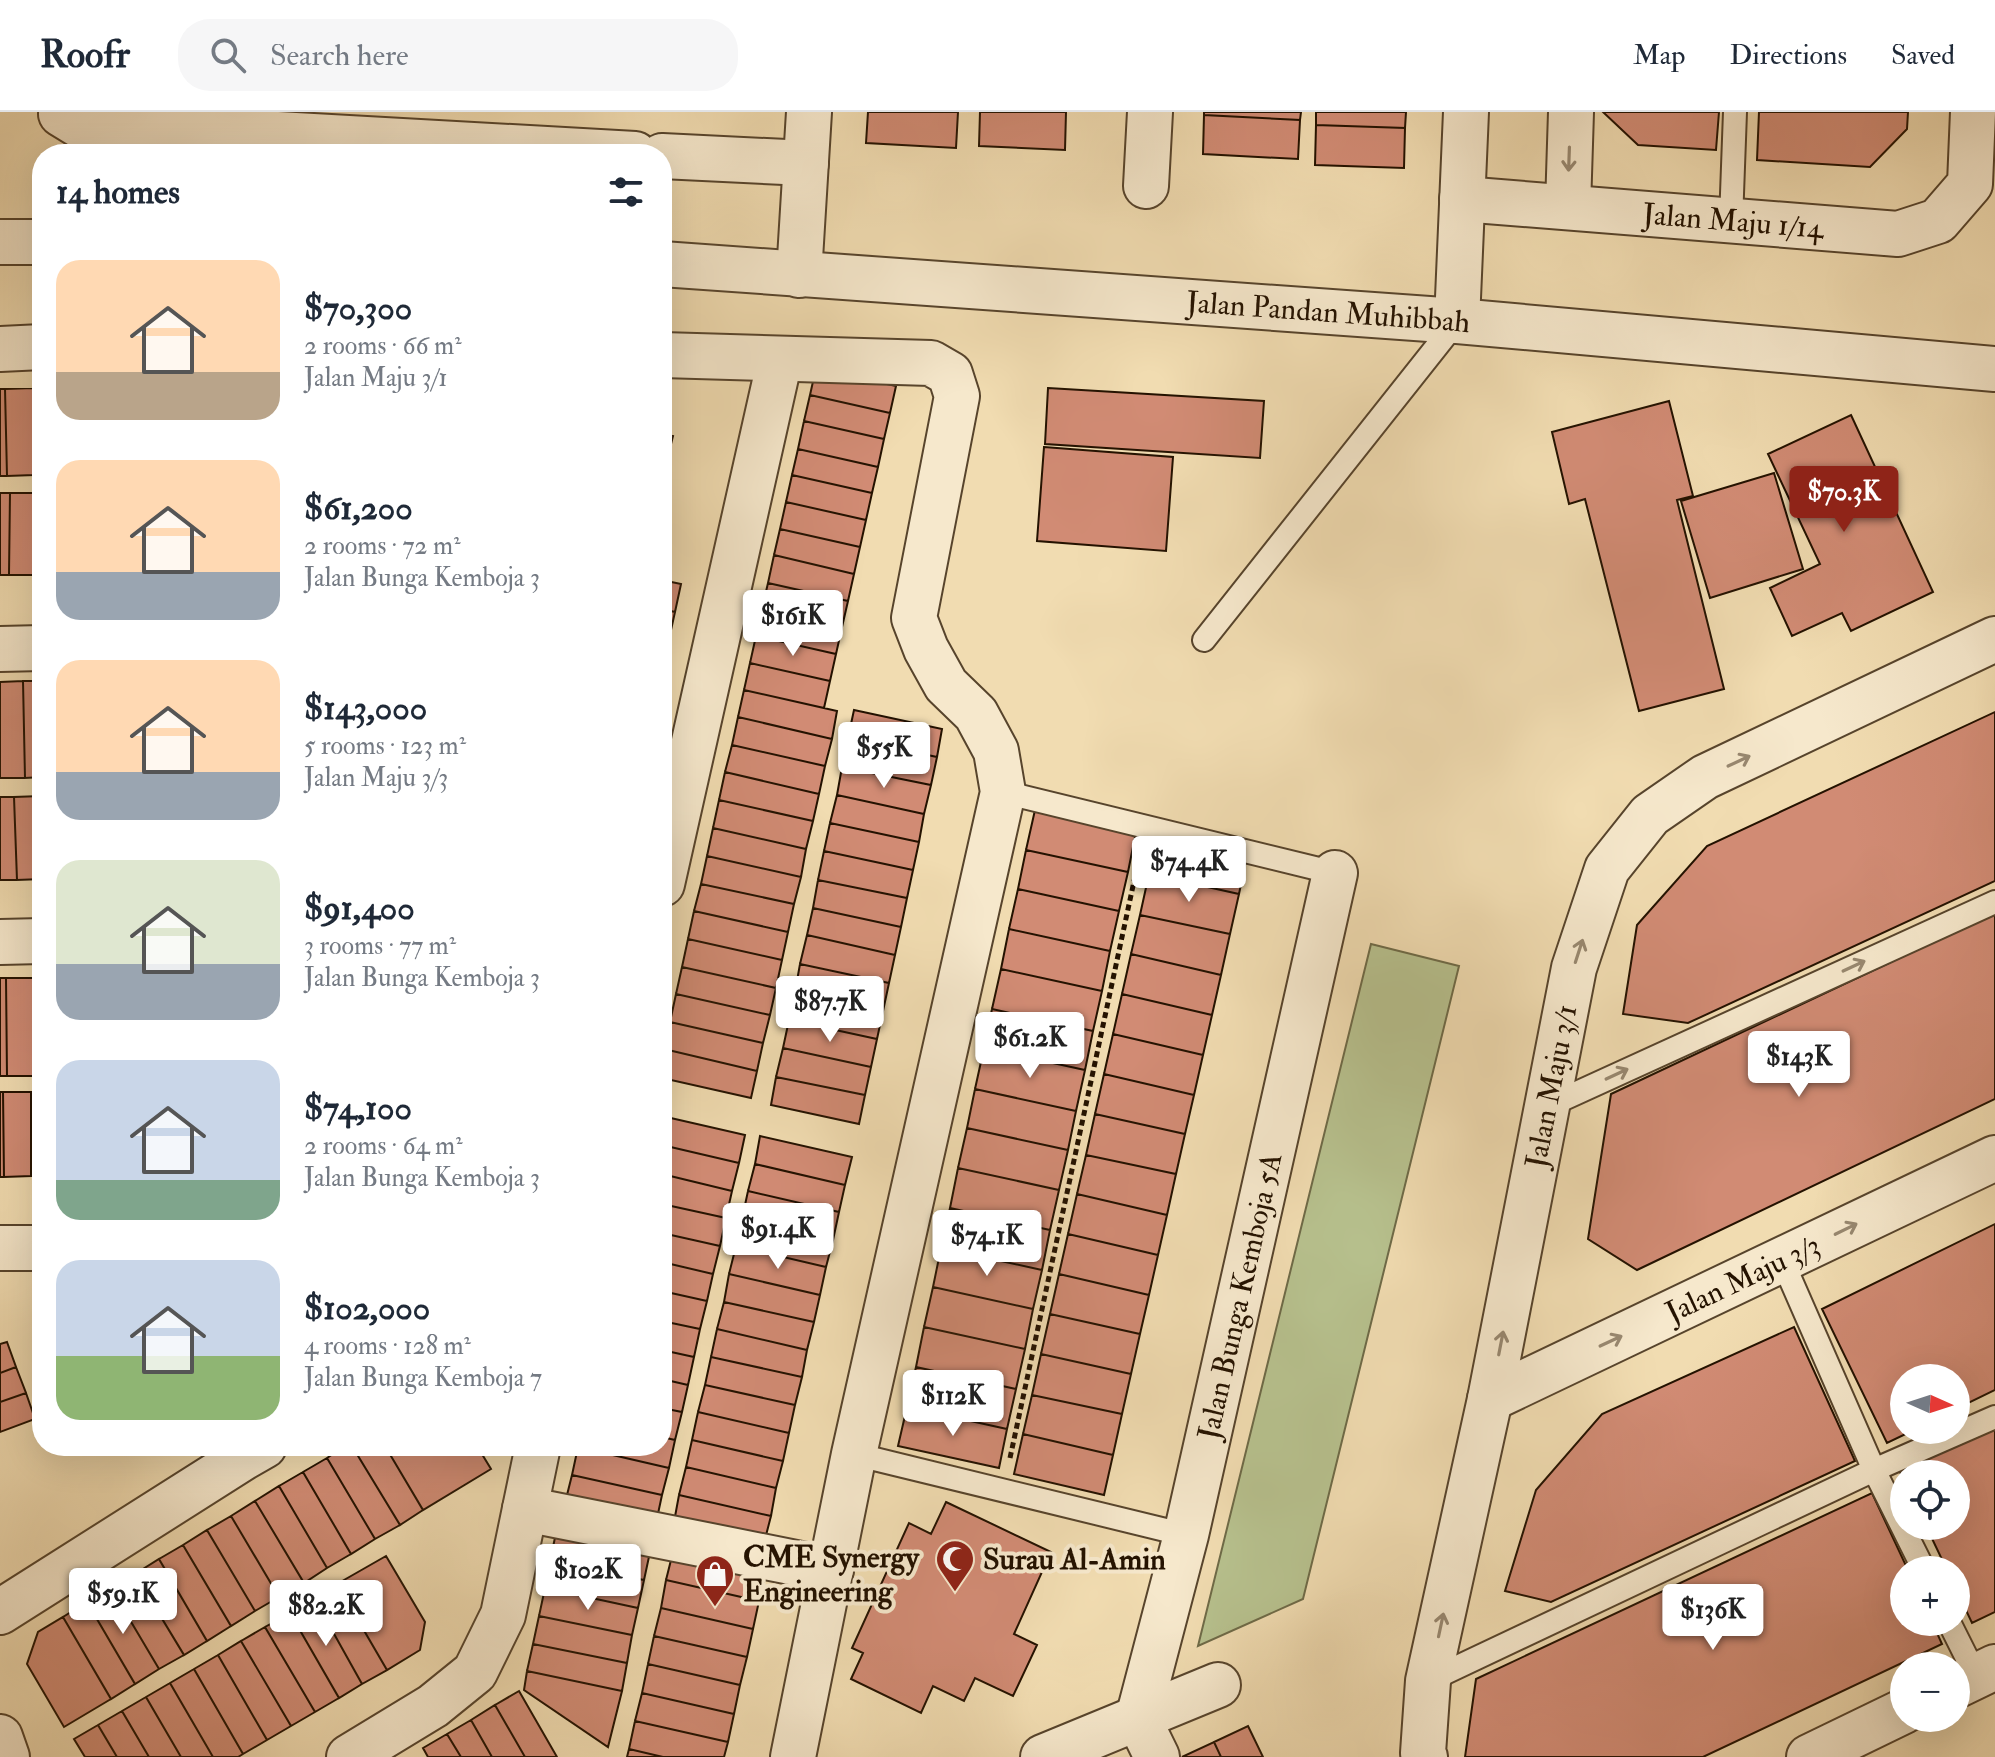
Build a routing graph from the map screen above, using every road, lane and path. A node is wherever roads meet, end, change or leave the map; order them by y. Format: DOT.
graph roads {
  1 [pos="809,112"];
  2 [pos="1150,112"];
  3 [pos="1466,112"];
  4 [pos="1571,112"];
  5 [pos="1735,112"];
  6 [pos="1973,112"];
  7 [pos="61,113"];
  8 [pos="456,144"];
  9 [pos="672,156"];
  10 [pos="806,163"];
  11 [pos="1146,186"];
  12 [pos="1462,199"];
  13 [pos="1568,207"];
  14 [pos="1731,221"];
  15 [pos="0,242"];
  16 [pos="32,242"];
  17 [pos="672,265"];
  18 [pos="799,275"];
  19 [pos="1457,321"];
  20 [pos="32,347"];
  21 [pos="0,349"];
  22 [pos="672,355"];
  23 [pos="780,359"];
  24 [pos="1995,369"];
  25 [pos="1995,639"];
  26 [pos="1204,640"];
  27 [pos="32,648"];
  28 [pos="0,649"];
  29 [pos="1003,792"];
  30 [pos="1145,826"];
  31 [pos="672,840"];
  32 [pos="1335,873"];
  33 [pos="1995,902"];
  34 [pos="32,941"];
  35 [pos="0,942"];
  36 [pos="1546,1107"];
  37 [pos="1995,1158"];
  38 [pos="0,1248"];
  39 [pos="32,1248"];
  40 [pos="1782,1260"];
  41 [pos="1490,1399"];
  42 [pos="1995,1417"];
  43 [pos="854,1454"];
  44 [pos="242,1456"];
  45 [pos="536,1456"];
  46 [pos="1874,1470"];
  47 [pos="1003,1490"];
  48 [pos="525,1509"];
  49 [pos="1186,1535"];
  50 [pos="1917,1556"];
  51 [pos="831,1570"];
  52 [pos="0,1612"];
  53 [pos="1956,1636"];
  54 [pos="1976,1676"];
  55 [pos="1428,1681"];
  56 [pos="1218,1685"];
  57 [pos="1138,1718"];
  58 [pos="1890,1718"];
  59 [pos="0,1737"];
  60 [pos="7,1757"];
  61 [pos="349,1757"];
  62 [pos="793,1757"];
  63 [pos="1043,1757"];
  64 [pos="1157,1757"];
  65 [pos="1425,1757"];
  66 [pos="1809,1757"];
  1 -- 10 [label="street"];
  2 -- 11 [label="street"];
  3 -- 12 [label="street"];
  4 -- 13 [label="street, one-way"];
  5 -- 14 [label="lane"];
  6 -- 14 [label="street, Jalan Maju 1/14"];
  7 -- 8 [label="street"];
  9 -- 10 [label="street"];
  10 -- 18 [label="street"];
  12 -- 13 [label="street, Jalan Maju 1/14"];
  12 -- 19 [label="street"];
  13 -- 14 [label="street, Jalan Maju 1/14"];
  15 -- 16 [label="street"];
  17 -- 18 [label="street, Jalan Pandan Muhibbah"];
  18 -- 19 [label="street, Jalan Pandan Muhibbah"];
  19 -- 24 [label="street, Jalan Pandan Muhibbah"];
  19 -- 26 [label="lane"];
  20 -- 21 [label="street"];
  22 -- 23 [label="street"];
  23 -- 29 [label="street"];
  23 -- 31 [label="street"];
  36 -- 25 [label="street, Jalan Maju 3/1, one-way"];
  27 -- 28 [label="street"];
  29 -- 30 [label="lane"];
  29 -- 43 [label="street"];
  30 -- 32 [label="lane"];
  30 -- 47 [label="path"];
  32 -- 49 [label="street, Jalan Bunga Kemboja 5A"];
  36 -- 33 [label="lane, one-way"];
  34 -- 35 [label="street"];
  41 -- 36 [label="street, Jalan Maju 3/1, one-way"];
  40 -- 37 [label="street, Jalan Maju 3/3, one-way"];
  38 -- 39 [label="street"];
  41 -- 40 [label="street, Jalan Maju 3/3, one-way"];
  40 -- 46 [label="lane"];
  55 -- 41 [label="street, Jalan Maju 3/1, one-way"];
  42 -- 46 [label="lane"];
  43 -- 47 [label="lane"];
  43 -- 51 [label="street"];
  44 -- 52 [label="street"];
  45 -- 48 [label="street"];
  46 -- 50 [label="lane"];
  46 -- 55 [label="lane"];
  47 -- 49 [label="lane"];
  48 -- 51 [label="street"];
  48 -- 61 [label="street"];
  49 -- 57 [label="street, Jalan Bunga Kemboja 5A"];
  51 -- 62 [label="street"];
  53 -- 54 [label="lane"];
  55 -- 65 [label="street, Jalan Maju 3/1"];
  56 -- 57 [label="street"];
  57 -- 63 [label="street"];
  57 -- 64 [label="street"];
  58 -- 66 [label="street"];
  59 -- 60 [label="street"];
}
